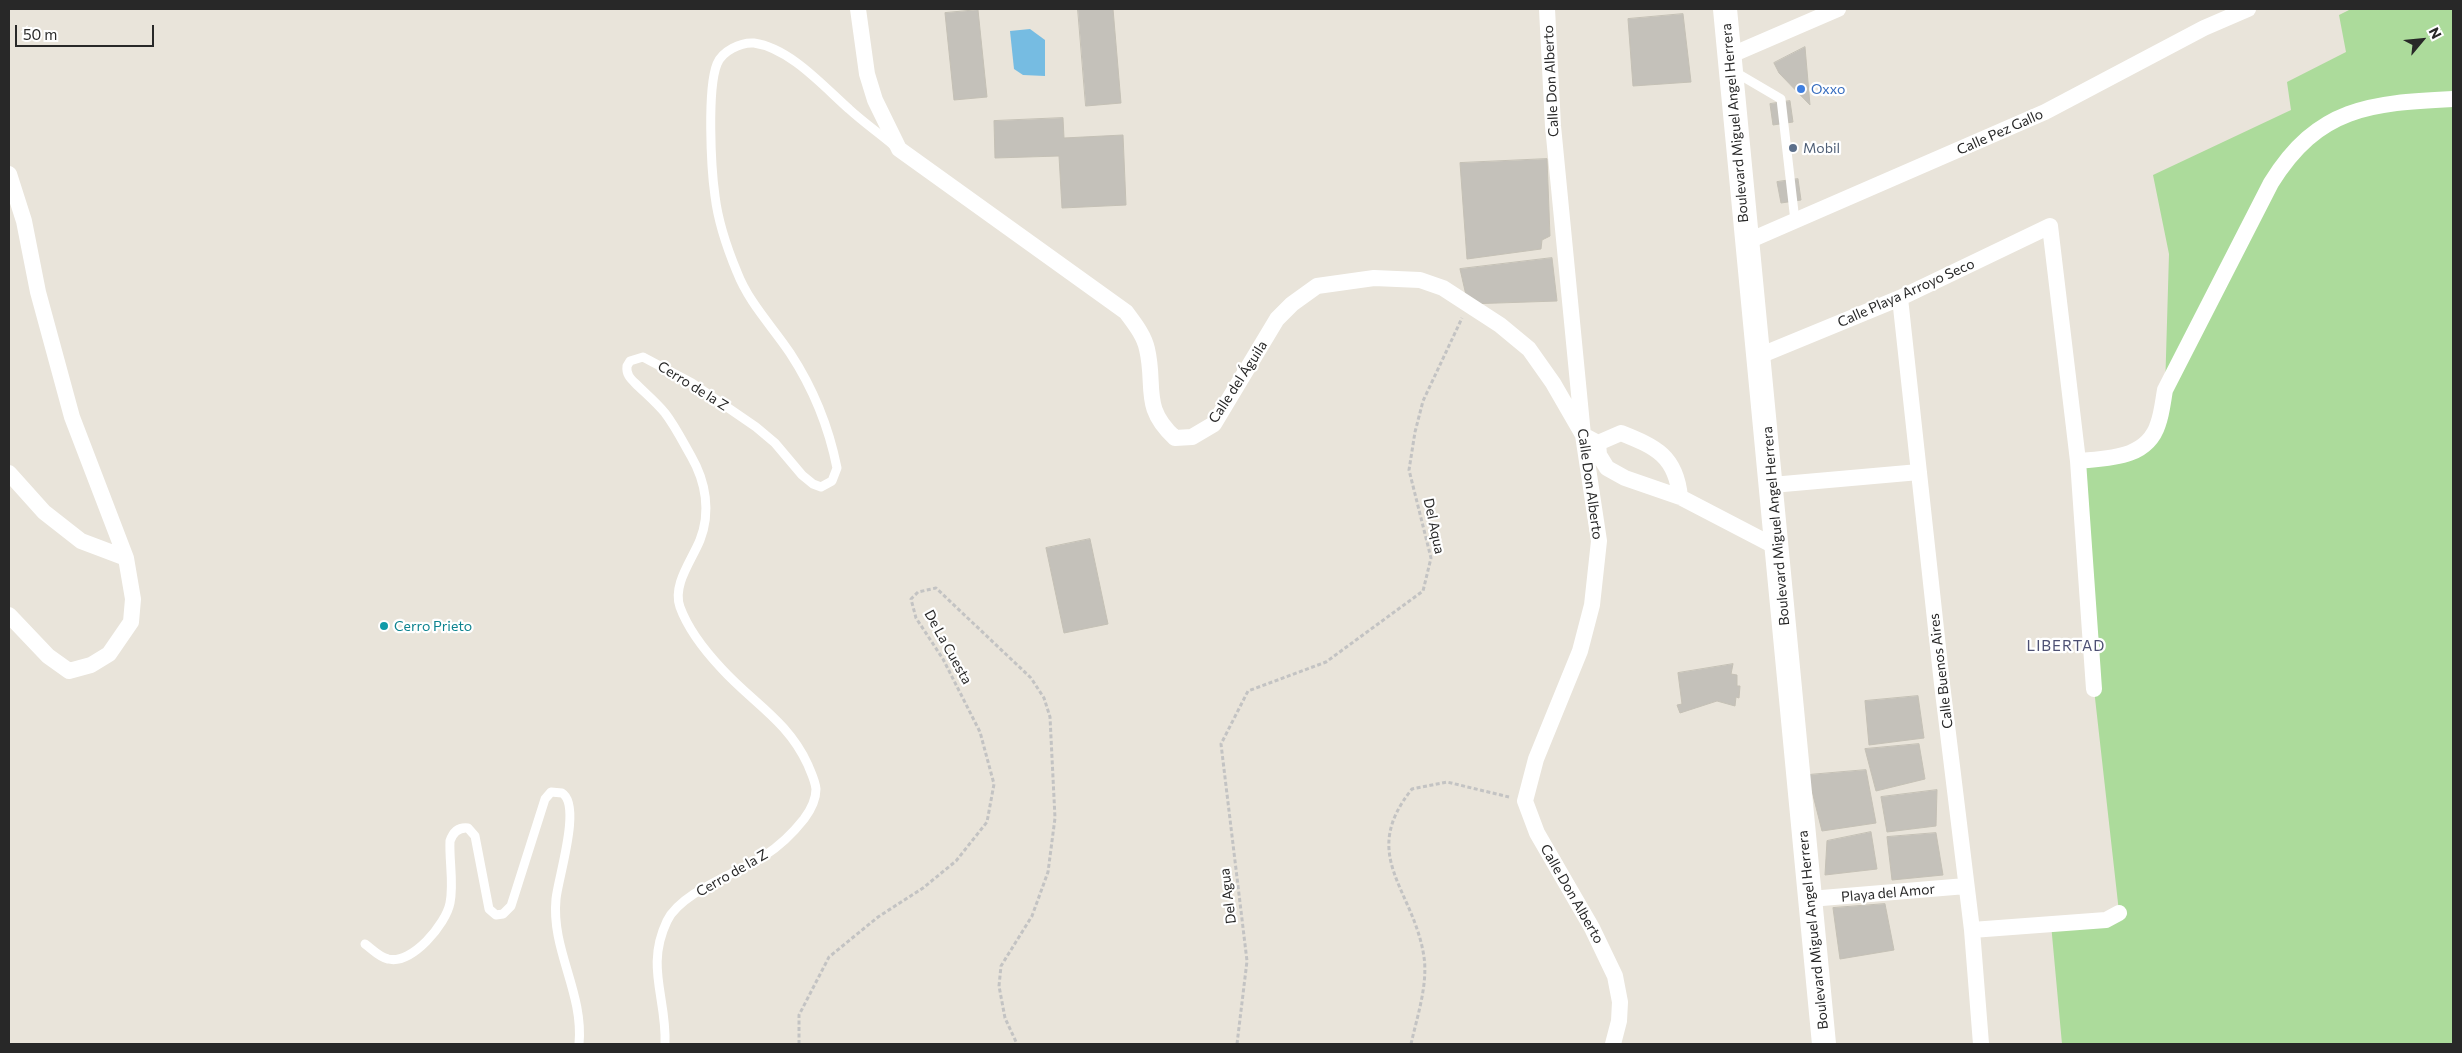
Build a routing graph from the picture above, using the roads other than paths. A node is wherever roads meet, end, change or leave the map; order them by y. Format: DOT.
graph roads {
  1 [pos="858,9"];
  2 [pos="1547,9"];
  3 [pos="1725,9"];
  4 [pos="1838,9"];
  5 [pos="2248,9"];
  6 [pos="1729,62"];
  7 [pos="2453,98"];
  8 [pos="899,150"];
  9 [pos="9,174"];
  10 [pos="1795,221"];
  11 [pos="1746,242"];
  12 [pos="1900,298"];
  13 [pos="1759,356"];
  14 [pos="1583,435"];
  15 [pos="1598,443"];
  16 [pos="2078,461"];
  17 [pos="1919,472"];
  18 [pos="9,473"];
  19 [pos="1772,485"];
  20 [pos="1680,497"];
  21 [pos="1778,548"];
  22 [pos="126,558"];
  23 [pos="9,615"];
  24 [pos="2094,689"];
  25 [pos="1966,886"];
  26 [pos="1810,899"];
  27 [pos="2119,913"];
  28 [pos="1972,930"];
  29 [pos="365,944"];
  30 [pos="579,1044"];
  31 [pos="665,1044"];
  32 [pos="1614,1044"];
  33 [pos="1824,1044"];
  34 [pos="1981,1044"];
  1 -- 8 [label="street, Calle del Águila"];
  2 -- 14 [label="street, Calle Don Alberto"];
  3 -- 6 [label="street, Boulevard Miguel Angel Herrera"];
  4 -- 6 [label="street"];
  5 -- 10 [label="street, Calle Pez Gallo"];
  6 -- 10 [label="lane"];
  6 -- 11 [label="street, Boulevard Miguel Angel Herrera"];
  7 -- 16 [label="street"];
  8 -- 14 [label="street, Calle del Águila"];
  8 -- 31 [label="lane, Cerro de la Z"];
  9 -- 22 [label="street"];
  10 -- 11 [label="street, Calle Pez Gallo"];
  11 -- 13 [label="street, Boulevard Miguel Angel Herrera"];
  12 -- 13 [label="street, Calle Playa Arroyo Seco"];
  12 -- 16 [label="street, Calle Playa Arroyo Seco"];
  12 -- 17 [label="street, Calle Buenos Aires"];
  13 -- 19 [label="street, Boulevard Miguel Angel Herrera"];
  14 -- 15 [label="street"];
  14 -- 32 [label="street, Calle Don Alberto"];
  15 -- 20 [label="street"];
  15 -- 20 [label="street"];
  16 -- 24 [label="street"];
  17 -- 19 [label="street"];
  17 -- 25 [label="street, Calle Buenos Aires"];
  18 -- 22 [label="street"];
  19 -- 21 [label="street, Boulevard Miguel Angel Herrera"];
  20 -- 21 [label="street"];
  21 -- 26 [label="street, Boulevard Miguel Angel Herrera"];
  22 -- 23 [label="street"];
  25 -- 26 [label="street, Playa del Amor"];
  25 -- 28 [label="street, Calle Buenos Aires"];
  26 -- 33 [label="street, Boulevard Miguel Angel Herrera"];
  27 -- 28 [label="street"];
  28 -- 34 [label="street, Calle Buenos Aires"];
  29 -- 30 [label="lane"];
}
